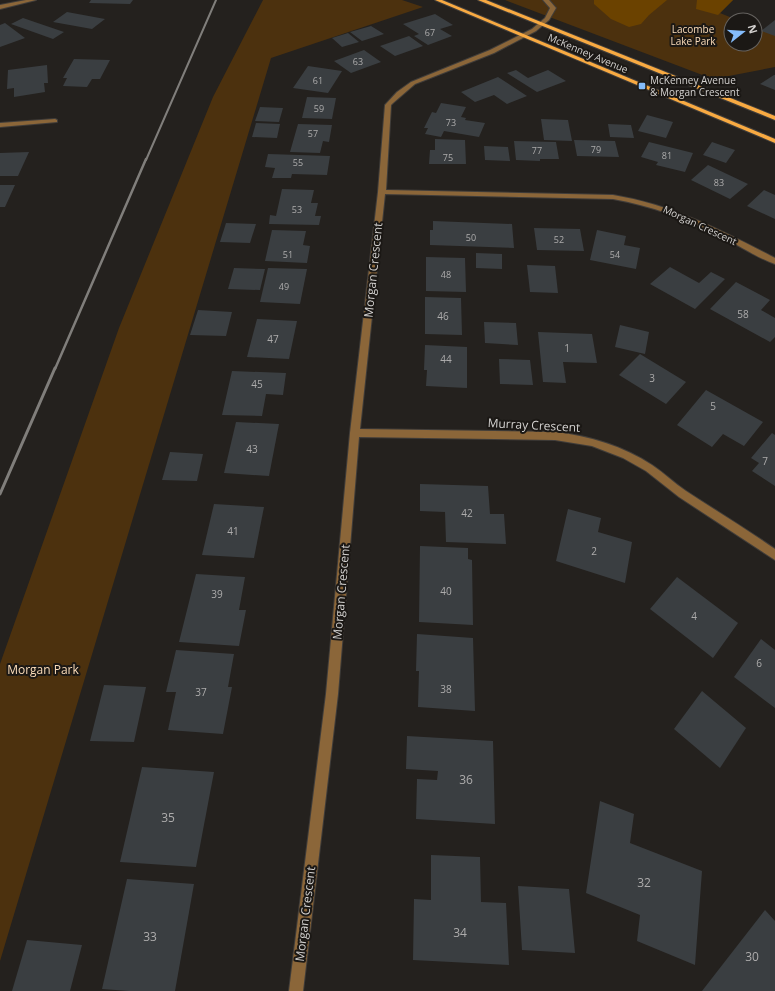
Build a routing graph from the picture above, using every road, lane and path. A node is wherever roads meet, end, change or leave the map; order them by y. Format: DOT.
graph roads {
  1 [pos="33,0"];
  2 [pos="438,0"];
  3 [pos="480,0"];
  4 [pos="546,0"];
  5 [pos="0,7"];
  6 [pos="541,25"];
  7 [pos="525,36"];
  8 [pos="775,118"];
  9 [pos="55,121"];
  10 [pos="0,125"];
  11 [pos="775,141"];
  12 [pos="382,192"];
  13 [pos="775,261"];
  14 [pos="355,433"];
  15 [pos="775,555"];
  16 [pos="296,991"];
  1 -- 5 [label="street"];
  2 -- 7 [label="main road, McKenney Avenue"];
  3 -- 6 [label="main road, McKenney Avenue"];
  4 -- 6 [label="street, Morgan Crescent"];
  6 -- 7 [label="street, Morgan Crescent"];
  6 -- 8 [label="main road, McKenney Avenue"];
  7 -- 11 [label="main road, McKenney Avenue"];
  7 -- 12 [label="street, Morgan Crescent"];
  9 -- 10 [label="street"];
  12 -- 13 [label="street, Morgan Crescent"];
  12 -- 14 [label="street, Morgan Crescent"];
  14 -- 15 [label="street, Murray Crescent"];
  14 -- 16 [label="street, Morgan Crescent"];
}
